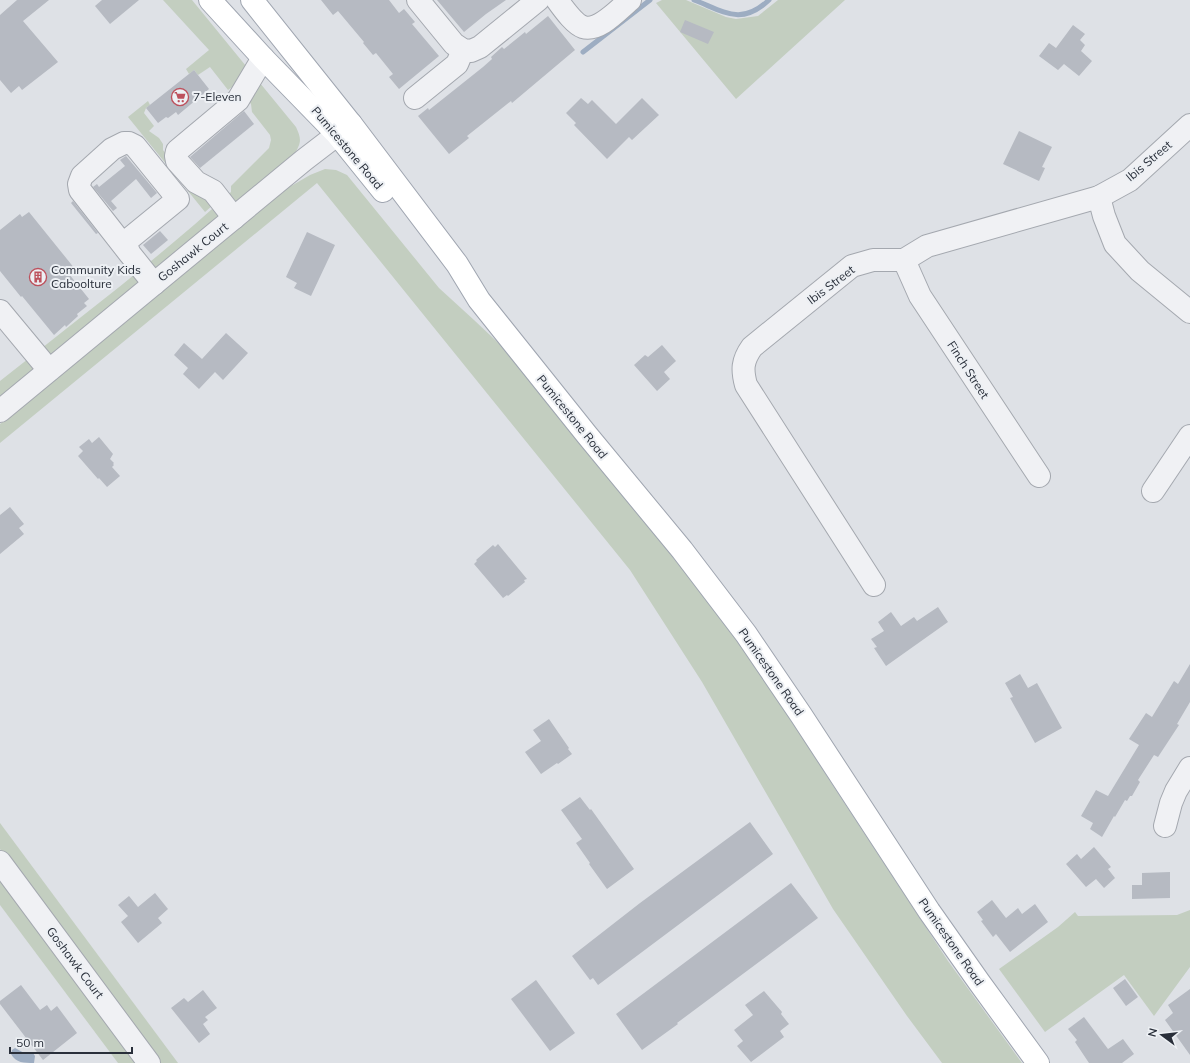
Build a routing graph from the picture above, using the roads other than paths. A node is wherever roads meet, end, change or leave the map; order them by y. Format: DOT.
graph roads {
  1 [pos="210,0"];
  2 [pos="252,0"];
  3 [pos="418,0"];
  4 [pos="538,0"];
  5 [pos="557,0"];
  6 [pos="630,0"];
  7 [pos="463,50"];
  8 [pos="263,58"];
  9 [pos="415,98"];
  10 [pos="1190,125"];
  11 [pos="344,129"];
  12 [pos="1099,197"];
  13 [pos="234,218"];
  14 [pos="130,254"];
  15 [pos="904,260"];
  16 [pos="154,284"];
  17 [pos="0,311"];
  18 [pos="1190,312"];
  19 [pos="49,370"];
  20 [pos="0,411"];
  21 [pos="1190,436"];
  22 [pos="1039,476"];
  23 [pos="1153,491"];
  24 [pos="874,585"];
  25 [pos="1190,768"];
  26 [pos="1166,826"];
  27 [pos="0,862"];
  28 [pos="149,1063"];
  29 [pos="1038,1063"];
  1 -- 8 [label="main road, Pumicestone Road"];
  2 -- 11 [label="main road, Pumicestone Road"];
  3 -- 7 [label="street"];
  4 -- 7 [label="street"];
  5 -- 6 [label="street"];
  7 -- 9 [label="street"];
  8 -- 11 [label="main road, Pumicestone Road"];
  8 -- 13 [label="street"];
  10 -- 12 [label="street, Ibis Street"];
  11 -- 13 [label="street, Goshawk Court"];
  11 -- 29 [label="main road, Pumicestone Road"];
  12 -- 15 [label="street, Ibis Street"];
  12 -- 18 [label="street"];
  13 -- 16 [label="street, Goshawk Court"];
  14 -- 14 [label="street"];
  14 -- 16 [label="street"];
  15 -- 22 [label="street, Finch Street"];
  15 -- 24 [label="street, Ibis Street"];
  16 -- 19 [label="street, Goshawk Court"];
  17 -- 19 [label="street"];
  19 -- 20 [label="street, Goshawk Court"];
  21 -- 23 [label="street"];
  25 -- 26 [label="street"];
  27 -- 28 [label="street, Goshawk Court"];
}
